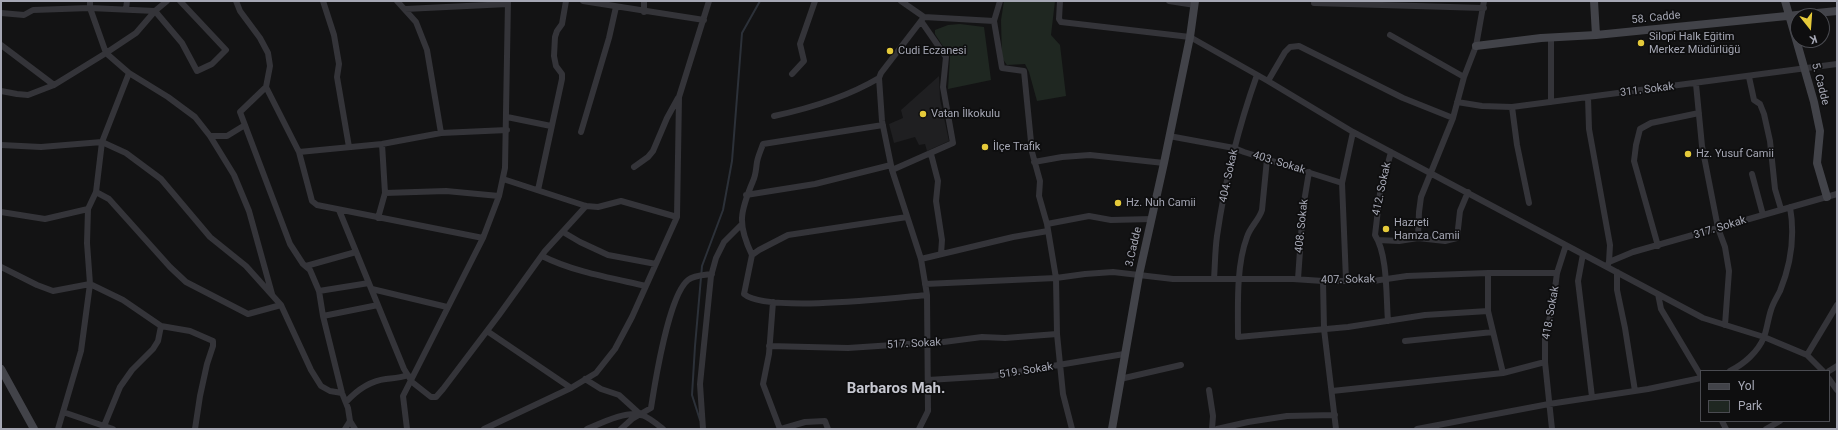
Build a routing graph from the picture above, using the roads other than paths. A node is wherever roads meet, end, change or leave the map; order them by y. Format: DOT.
graph roads {
  1 [pos="90,1"];
  2 [pos="127,1"];
  3 [pos="168,1"];
  4 [pos="180,1"];
  5 [pos="236,1"];
  6 [pos="323,1"];
  7 [pos="397,1"];
  8 [pos="566,1"];
  9 [pos="584,1"];
  10 [pos="644,1"];
  11 [pos="709,1"];
  12 [pos="815,1"];
  13 [pos="901,1"];
  14 [pos="1000,1"];
  15 [pos="1060,1"];
  16 [pos="1169,1"];
  17 [pos="1484,1"];
  18 [pos="1594,1"];
  19 [pos="1785,1"];
  20 [pos="508,3"];
  21 [pos="1195,3"];
  22 [pos="1314,3"];
  23 [pos="616,7"];
  24 [pos="90,8"];
  25 [pos="1484,8"];
  26 [pos="126,9"];
  27 [pos="405,10"];
  28 [pos="155,11"];
  29 [pos="1837,11"];
  30 [pos="644,12"];
  31 [pos="1,13"];
  32 [pos="1788,15"];
  33 [pos="922,19"];
  34 [pos="704,20"];
  35 [pos="994,21"];
  36 [pos="1390,35"];
  37 [pos="1596,35"];
  38 [pos="1190,37"];
  39 [pos="1551,38"];
  40 [pos="1,45"];
  41 [pos="1476,46"];
  42 [pos="106,54"];
  43 [pos="1837,64"];
  44 [pos="1806,69"];
  45 [pos="129,74"];
  46 [pos="792,74"];
  47 [pos="1257,75"];
  48 [pos="1464,77"];
  49 [pos="1749,77"];
  50 [pos="879,78"];
  51 [pos="1268,81"];
  52 [pos="1696,84"];
  53 [pos="54,85"];
  54 [pos="266,87"];
  55 [pos="1,91"];
  56 [pos="679,97"];
  57 [pos="1588,97"];
  58 [pos="1457,102"];
  59 [pos="1551,102"];
  60 [pos="1512,107"];
  61 [pos="1699,113"];
  62 [pos="774,116"];
  63 [pos="507,117"];
  64 [pos="1453,118"];
  65 [pos="245,125"];
  66 [pos="883,125"];
  67 [pos="551,126"];
  68 [pos="507,130"];
  69 [pos="581,132"];
  70 [pos="1353,132"];
  71 [pos="441,133"];
  72 [pos="210,136"];
  73 [pos="1169,136"];
  74 [pos="102,142"];
  75 [pos="382,144"];
  76 [pos="1,145"];
  77 [pos="349,147"];
  78 [pos="1234,148"];
  79 [pos="299,152"];
  80 [pos="1391,152"];
  81 [pos="931,154"];
  82 [pos="1267,159"];
  83 [pos="1034,162"];
  84 [pos="1164,163"];
  85 [pos="634,167"];
  86 [pos="891,168"];
  87 [pos="1309,172"];
  88 [pos="1430,173"];
  89 [pos="1752,174"];
  90 [pos="503,178"];
  91 [pos="1342,183"];
  92 [pos="538,190"];
  93 [pos="96,192"];
  94 [pos="1468,192"];
  95 [pos="385,193"];
  96 [pos="1837,194"];
  97 [pos="746,195"];
  98 [pos="500,196"];
  99 [pos="1827,197"];
  100 [pos="1529,203"];
  101 [pos="586,206"];
  102 [pos="1790,206"];
  103 [pos="88,208"];
  104 [pos="1781,209"];
  105 [pos="339,210"];
  106 [pos="1,212"];
  107 [pos="1763,215"];
  108 [pos="907,216"];
  109 [pos="677,217"];
  110 [pos="378,218"];
  111 [pos="1152,219"];
  112 [pos="741,224"];
  113 [pos="1047,224"];
  114 [pos="1718,228"];
  115 [pos="1048,231"];
  116 [pos="563,232"];
  117 [pos="483,238"];
  118 [pos="1418,238"];
  119 [pos="1378,240"];
  120 [pos="1566,245"];
  121 [pos="1658,246"];
  122 [pos="356,252"];
  123 [pos="942,254"];
  124 [pos="1583,254"];
  125 [pos="752,255"];
  126 [pos="542,256"];
  127 [pos="921,259"];
  128 [pos="656,264"];
  129 [pos="1608,265"];
  130 [pos="306,266"];
  131 [pos="1,267"];
  132 [pos="1617,272"];
  133 [pos="1488,273"];
  134 [pos="1557,273"];
  135 [pos="712,274"];
  136 [pos="1139,275"];
  137 [pos="1056,278"];
  138 [pos="1214,279"];
  139 [pos="1298,279"];
  140 [pos="1385,279"];
  141 [pos="1238,280"];
  142 [pos="1346,280"];
  143 [pos="1323,281"];
  144 [pos="369,282"];
  145 [pos="90,284"];
  146 [pos="925,284"];
  147 [pos="646,286"];
  148 [pos="372,289"];
  149 [pos="319,291"];
  150 [pos="1658,294"];
  151 [pos="273,295"];
  152 [pos="927,296"];
  153 [pos="773,302"];
  154 [pos="281,305"];
  155 [pos="378,305"];
  156 [pos="1837,305"];
  157 [pos="447,307"];
  158 [pos="1488,311"];
  159 [pos="323,316"];
  160 [pos="1388,321"];
  161 [pos="1725,325"];
  162 [pos="160,326"];
  163 [pos="1324,329"];
  164 [pos="487,332"];
  165 [pos="1493,332"];
  166 [pos="1057,334"];
  167 [pos="1764,337"];
  168 [pos="1405,341"];
  169 [pos="928,344"];
  170 [pos="770,346"];
  171 [pos="1124,354"];
  172 [pos="1807,355"];
  173 [pos="1545,362"];
  174 [pos="1060,365"];
  175 [pos="1181,365"];
  176 [pos="1,369"];
  177 [pos="1732,370"];
  178 [pos="1822,370"];
  179 [pos="1503,372"];
  180 [pos="408,375"];
  181 [pos="1700,375"];
  182 [pos="1700,377"];
  183 [pos="585,379"];
  184 [pos="1120,379"];
  185 [pos="928,380"];
  186 [pos="412,382"];
  187 [pos="571,388"];
  188 [pos="1209,390"];
  189 [pos="1332,391"];
  190 [pos="1635,391"];
  191 [pos="342,393"];
  192 [pos="1592,397"];
  193 [pos="346,402"];
  194 [pos="1549,404"];
  195 [pos="63,412"];
  196 [pos="641,415"];
  197 [pos="1335,415"];
  198 [pos="350,421"];
  199 [pos="1778,422"];
  200 [pos="104,426"];
  201 [pos="34,429"];
  202 [pos="58,429"];
  203 [pos="113,429"];
  204 [pos="195,429"];
  205 [pos="345,429"];
  206 [pos="355,429"];
  207 [pos="407,429"];
  208 [pos="484,429"];
  209 [pos="587,429"];
  210 [pos="621,429"];
  211 [pos="664,429"];
  212 [pos="703,429"];
  213 [pos="780,429"];
  214 [pos="828,429"];
  215 [pos="919,429"];
  216 [pos="1072,429"];
  217 [pos="1112,429"];
  218 [pos="1212,429"];
  219 [pos="1217,429"];
  220 [pos="1336,429"];
  221 [pos="1417,429"];
  222 [pos="1552,429"];
  223 [pos="1766,429"];
  1 -- 24 [label="street"];
  2 -- 26 [label="street"];
  3 -- 28 [label="street"];
  4 -- 28 [label="street"];
  5 -- 54 [label="street"];
  6 -- 77 [label="street"];
  7 -- 27 [label="street"];
  8 -- 67 [label="street"];
  9 -- 23 [label="street"];
  10 -- 30 [label="street"];
  11 -- 34 [label="street"];
  12 -- 46 [label="street"];
  13 -- 33 [label="street"];
  14 -- 35 [label="street"];
  15 -- 38 [label="street"];
  16 -- 21 [label="street"];
  17 -- 25 [label="street"];
  18 -- 37 [label="street"];
  19 -- 32 [label="street, 5. Cadde"];
  20 -- 27 [label="street"];
  20 -- 63 [label="street"];
  21 -- 38 [label="street, 3.Cadde"];
  22 -- 25 [label="street"];
  23 -- 30 [label="street"];
  23 -- 69 [label="street"];
  24 -- 26 [label="street"];
  24 -- 31 [label="street"];
  24 -- 42 [label="street"];
  25 -- 41 [label="street"];
  26 -- 28 [label="street"];
  27 -- 71 [label="street"];
  28 -- 42 [label="street"];
  29 -- 32 [label="street, 58. Cadde"];
  30 -- 34 [label="street"];
  32 -- 37 [label="street, 58. Cadde"];
  32 -- 44 [label="street, 5. Cadde"];
  33 -- 35 [label="street"];
  33 -- 50 [label="street"];
  33 -- 81 [label="street"];
  34 -- 56 [label="street"];
  35 -- 83 [label="street"];
  36 -- 48 [label="street"];
  37 -- 39 [label="street, 58. Cadde"];
  38 -- 47 [label="street"];
  38 -- 73 [label="street, 3.Cadde"];
  39 -- 41 [label="street, 58. Cadde"];
  39 -- 59 [label="street"];
  40 -- 53 [label="street"];
  41 -- 48 [label="street"];
  42 -- 45 [label="street"];
  42 -- 53 [label="street"];
  43 -- 44 [label="street, 311. Sokak"];
  44 -- 49 [label="street, 311. Sokak"];
  44 -- 99 [label="street, 5. Cadde"];
  45 -- 72 [label="street"];
  45 -- 74 [label="street"];
  47 -- 51 [label="street"];
  47 -- 78 [label="street, 404. Sokak"];
  48 -- 58 [label="street"];
  49 -- 52 [label="street, 311. Sokak"];
  49 -- 104 [label="street"];
  50 -- 62 [label="street"];
  50 -- 66 [label="street"];
  51 -- 64 [label="street"];
  51 -- 70 [label="street"];
  52 -- 57 [label="street, 311. Sokak"];
  52 -- 61 [label="street"];
  53 -- 55 [label="street"];
  54 -- 65 [label="street"];
  54 -- 79 [label="street"];
  56 -- 85 [label="street"];
  56 -- 109 [label="street"];
  57 -- 59 [label="street, 311. Sokak"];
  57 -- 129 [label="street"];
  58 -- 60 [label="street, 311. Sokak"];
  58 -- 64 [label="street"];
  59 -- 60 [label="street, 311. Sokak"];
  60 -- 100 [label="street"];
  61 -- 114 [label="street"];
  61 -- 121 [label="street"];
  63 -- 67 [label="street"];
  63 -- 68 [label="street"];
  64 -- 88 [label="street"];
  65 -- 72 [label="street"];
  65 -- 130 [label="street"];
  66 -- 86 [label="street"];
  66 -- 97 [label="street"];
  67 -- 92 [label="street"];
  68 -- 71 [label="street"];
  68 -- 90 [label="street"];
  70 -- 80 [label="street"];
  70 -- 91 [label="street"];
  71 -- 75 [label="street"];
  72 -- 151 [label="street"];
  73 -- 78 [label="street, 403. Sokak"];
  73 -- 84 [label="street, 3.Cadde"];
  74 -- 76 [label="street"];
  74 -- 93 [label="street"];
  74 -- 151 [label="street"];
  75 -- 77 [label="street"];
  75 -- 95 [label="street"];
  77 -- 79 [label="street"];
  78 -- 82 [label="street, 403. Sokak"];
  78 -- 138 [label="street, 404. Sokak"];
  79 -- 105 [label="street"];
  80 -- 88 [label="street"];
  80 -- 119 [label="street, 412. Sokak"];
  81 -- 86 [label="street"];
  81 -- 123 [label="street"];
  82 -- 87 [label="street, 403. Sokak"];
  82 -- 141 [label="street"];
  83 -- 84 [label="street"];
  83 -- 113 [label="street"];
  84 -- 111 [label="street, 3.Cadde"];
  86 -- 97 [label="street"];
  86 -- 108 [label="street"];
  87 -- 91 [label="street, 403. Sokak"];
  87 -- 139 [label="street, 408. Sokak"];
  88 -- 94 [label="street"];
  88 -- 118 [label="street"];
  89 -- 107 [label="street"];
  90 -- 92 [label="street"];
  90 -- 98 [label="street"];
  91 -- 142 [label="street"];
  92 -- 101 [label="street"];
  93 -- 103 [label="street"];
  93 -- 154 [label="street"];
  94 -- 118 [label="street"];
  94 -- 120 [label="street"];
  95 -- 98 [label="street"];
  95 -- 110 [label="street"];
  96 -- 99 [label="street, 317. Sokak"];
  97 -- 112 [label="street"];
  98 -- 117 [label="street"];
  99 -- 102 [label="street, 317. Sokak"];
  101 -- 109 [label="street"];
  101 -- 116 [label="street"];
  102 -- 104 [label="street, 317. Sokak"];
  102 -- 167 [label="street"];
  103 -- 106 [label="street"];
  103 -- 145 [label="street"];
  104 -- 107 [label="street, 317. Sokak"];
  105 -- 110 [label="street"];
  105 -- 122 [label="street"];
  107 -- 114 [label="street, 317. Sokak"];
  108 -- 125 [label="street"];
  108 -- 127 [label="street"];
  109 -- 128 [label="street"];
  110 -- 117 [label="street"];
  111 -- 113 [label="street"];
  111 -- 136 [label="street, 3.Cadde"];
  112 -- 125 [label="street"];
  112 -- 135 [label="street"];
  113 -- 115 [label="street"];
  114 -- 121 [label="street, 317. Sokak"];
  114 -- 161 [label="street"];
  115 -- 123 [label="street"];
  115 -- 137 [label="street"];
  116 -- 126 [label="street"];
  116 -- 128 [label="street"];
  117 -- 157 [label="street"];
  118 -- 119 [label="street"];
  119 -- 140 [label="street, 412. Sokak"];
  120 -- 124 [label="street"];
  120 -- 134 [label="street, 418. Sokak"];
  121 -- 129 [label="street, 317. Sokak"];
  122 -- 130 [label="street"];
  122 -- 144 [label="street"];
  123 -- 127 [label="street"];
  124 -- 129 [label="street"];
  124 -- 192 [label="street"];
  125 -- 153 [label="street"];
  126 -- 147 [label="street"];
  126 -- 164 [label="street"];
  127 -- 146 [label="street"];
  128 -- 147 [label="street"];
  129 -- 132 [label="street"];
  130 -- 149 [label="street"];
  131 -- 145 [label="street"];
  132 -- 150 [label="street"];
  132 -- 190 [label="street"];
  133 -- 134 [label="street, 407. Sokak"];
  133 -- 140 [label="street, 407. Sokak"];
  133 -- 158 [label="street"];
  134 -- 173 [label="street, 418. Sokak"];
  135 -- 196 [label="street"];
  135 -- 212 [label="street"];
  136 -- 137 [label="street, 407. Sokak"];
  136 -- 138 [label="street, 407. Sokak"];
  136 -- 171 [label="street, 3.Cadde"];
  137 -- 146 [label="street, 407. Sokak"];
  137 -- 166 [label="street"];
  138 -- 141 [label="street, 407. Sokak"];
  139 -- 141 [label="street, 407. Sokak"];
  139 -- 143 [label="street, 407. Sokak"];
  140 -- 142 [label="street, 407. Sokak"];
  140 -- 160 [label="street, 412. Sokak"];
  141 -- 163 [label="street"];
  142 -- 143 [label="street, 407. Sokak"];
  143 -- 163 [label="street"];
  144 -- 148 [label="street"];
  144 -- 149 [label="street"];
  145 -- 162 [label="street"];
  145 -- 195 [label="street"];
  146 -- 152 [label="street"];
  147 -- 183 [label="street"];
  148 -- 155 [label="street"];
  148 -- 157 [label="street"];
  149 -- 159 [label="street"];
  150 -- 161 [label="street"];
  150 -- 181 [label="street"];
  151 -- 154 [label="street"];
  152 -- 153 [label="street"];
  152 -- 169 [label="street"];
  153 -- 170 [label="street"];
  154 -- 191 [label="street"];
  155 -- 159 [label="street"];
  155 -- 180 [label="street"];
  156 -- 172 [label="street"];
  157 -- 186 [label="street"];
  158 -- 160 [label="street"];
  158 -- 165 [label="street"];
  159 -- 191 [label="street"];
  160 -- 163 [label="street"];
  161 -- 167 [label="street"];
  162 -- 200 [label="street"];
  162 -- 204 [label="street"];
  163 -- 189 [label="street"];
  164 -- 186 [label="street"];
  164 -- 187 [label="street"];
  165 -- 168 [label="street"];
  165 -- 179 [label="street"];
  166 -- 169 [label="street, 517. Sokak"];
  166 -- 174 [label="street"];
  167 -- 172 [label="street"];
  167 -- 177 [label="street"];
  169 -- 170 [label="street, 517. Sokak"];
  169 -- 185 [label="street"];
  170 -- 213 [label="street"];
  171 -- 174 [label="street, 519. Sokak"];
  171 -- 184 [label="street, 3.Cadde"];
  172 -- 178 [label="street"];
  173 -- 179 [label="street"];
  173 -- 194 [label="street, 418. Sokak"];
  174 -- 185 [label="street, 519. Sokak"];
  174 -- 216 [label="street"];
  175 -- 184 [label="street"];
  176 -- 201 [label="street"];
  179 -- 189 [label="street"];
  180 -- 186 [label="street"];
  180 -- 193 [label="street"];
  182 -- 190 [label="street"];
  183 -- 187 [label="street"];
  183 -- 196 [label="street"];
  184 -- 217 [label="street, 3.Cadde"];
  185 -- 215 [label="street"];
  186 -- 207 [label="street"];
  187 -- 208 [label="street"];
  188 -- 218 [label="street"];
  189 -- 197 [label="street"];
  190 -- 192 [label="street"];
  191 -- 193 [label="street"];
  192 -- 194 [label="street"];
  193 -- 198 [label="street"];
  194 -- 221 [label="street"];
  194 -- 222 [label="street, 418. Sokak"];
  195 -- 200 [label="street"];
  195 -- 202 [label="street"];
  196 -- 209 [label="street"];
  196 -- 210 [label="street"];
  196 -- 211 [label="street"];
  197 -- 219 [label="street"];
  197 -- 220 [label="street"];
  198 -- 205 [label="street"];
  198 -- 206 [label="street"];
  199 -- 223 [label="street"];
  200 -- 203 [label="street"];
  213 -- 214 [label="street"];
}
